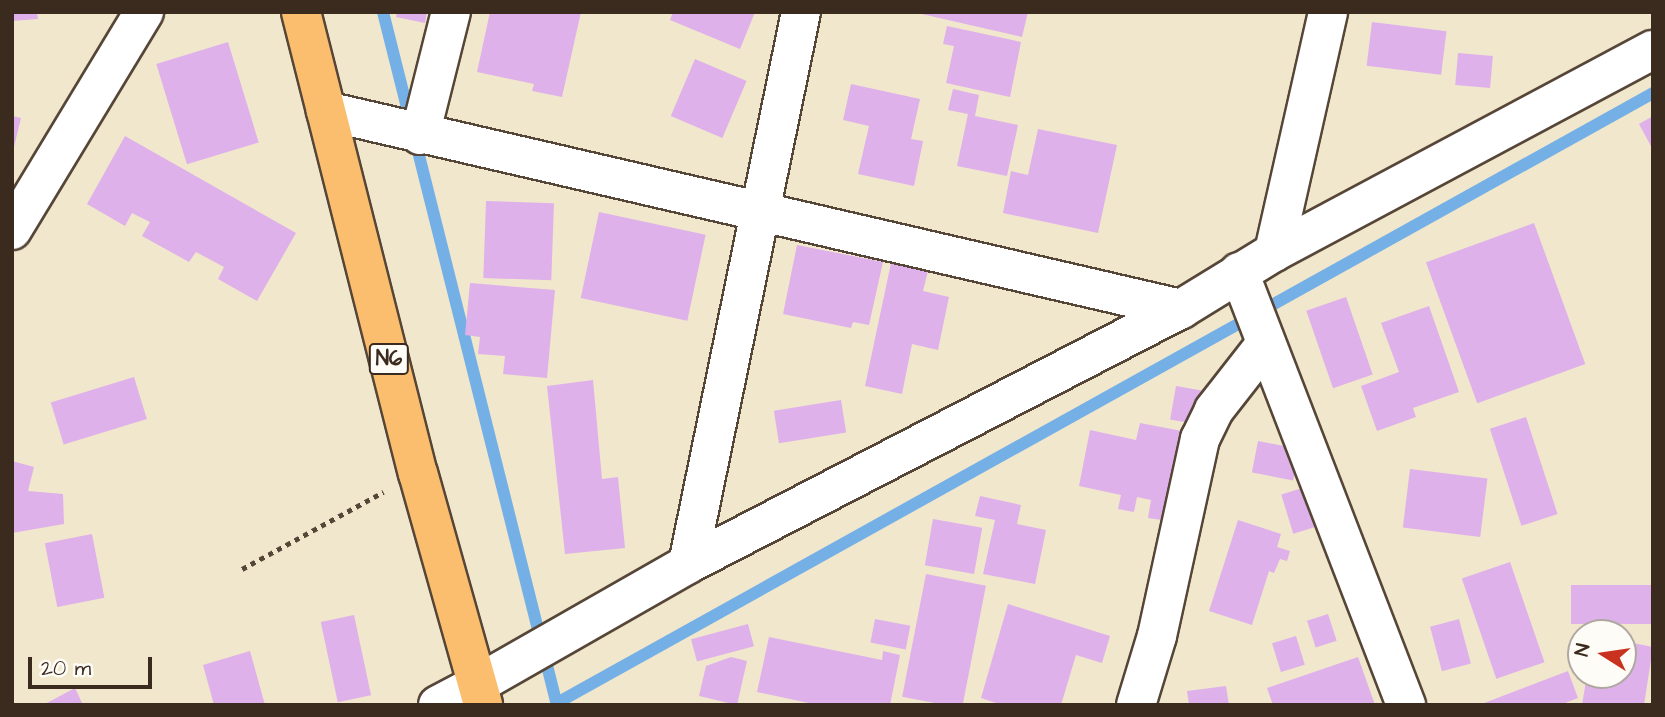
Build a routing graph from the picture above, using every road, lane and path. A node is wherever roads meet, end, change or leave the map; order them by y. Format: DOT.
graph roads {
  1 [pos="144,12"];
  2 [pos="301,12"];
  3 [pos="451,12"];
  4 [pos="801,12"];
  5 [pos="1328,12"];
  6 [pos="1653,50"];
  7 [pos="326,111"];
  8 [pos="420,135"];
  9 [pos="762,210"];
  10 [pos="12,230"];
  11 [pos="1274,252"];
  12 [pos="1239,272"];
  13 [pos="1181,309"];
  14 [pos="1264,346"];
  15 [pos="418,473"];
  16 [pos="688,564"];
  17 [pos="242,569"];
  18 [pos="481,694"];
  19 [pos="438,705"];
  20 [pos="1136,705"];
  21 [pos="1406,705"];
  1 -- 10 [label="street"];
  2 -- 7 [label="main road, N6"];
  3 -- 8 [label="street"];
  4 -- 9 [label="street"];
  5 -- 11 [label="street"];
  6 -- 11 [label="street"];
  7 -- 8 [label="street"];
  7 -- 15 [label="main road, N6"];
  8 -- 9 [label="street"];
  9 -- 13 [label="street"];
  9 -- 16 [label="street"];
  11 -- 12 [label="street"];
  12 -- 13 [label="street"];
  12 -- 14 [label="street"];
  13 -- 16 [label="street"];
  14 -- 20 [label="street"];
  14 -- 21 [label="street"];
  15 -- 17 [label="path"];
  15 -- 18 [label="main road, N6"];
  16 -- 18 [label="street"];
  18 -- 19 [label="street"];
}
